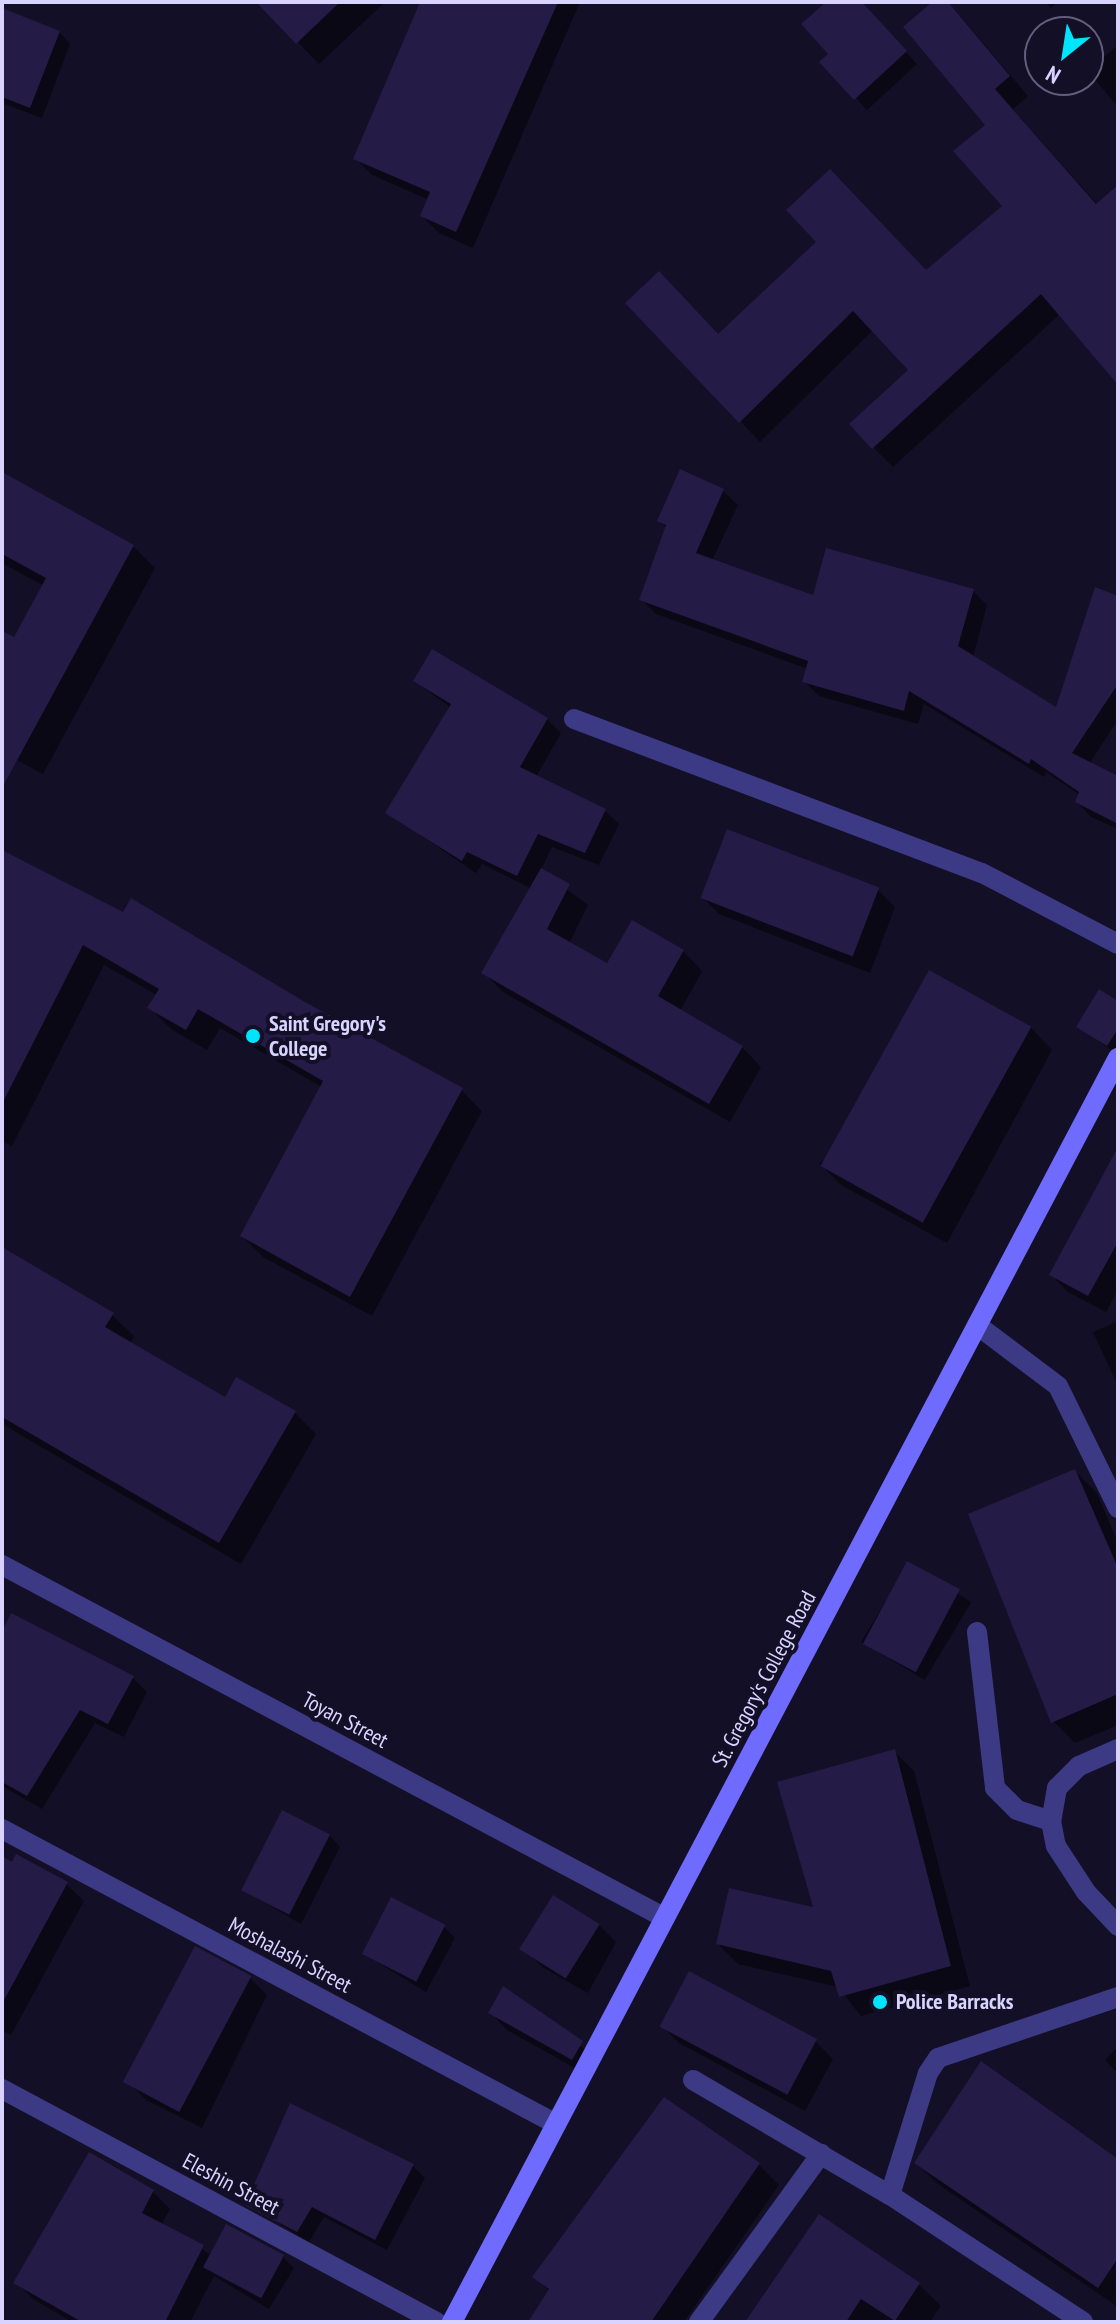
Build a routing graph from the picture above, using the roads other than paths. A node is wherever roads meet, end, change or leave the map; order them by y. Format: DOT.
graph roads {
  1 [pos="574,719"];
  2 [pos="1118,944"];
  3 [pos="1118,1058"];
  4 [pos="977,1325"];
  5 [pos="1118,1508"];
  6 [pos="2,1565"];
  7 [pos="977,1632"];
  8 [pos="1118,1749"];
  9 [pos="1051,1821"];
  10 [pos="2,1829"];
  11 [pos="665,1918"];
  12 [pos="1118,1926"];
  13 [pos="1118,1997"];
  14 [pos="693,2080"];
  15 [pos="2,2089"];
  16 [pos="556,2124"];
  17 [pos="821,2154"];
  18 [pos="890,2195"];
  19 [pos="437,2322"];
  20 [pos="452,2322"];
  21 [pos="699,2322"];
  22 [pos="1083,2322"];
  1 -- 2 [label="street"];
  3 -- 4 [label="street, St. Gregory's College Road"];
  4 -- 5 [label="street"];
  4 -- 11 [label="street, St. Gregory's College Road"];
  6 -- 11 [label="street, Toyan Street"];
  7 -- 9 [label="street"];
  8 -- 9 [label="street"];
  9 -- 12 [label="street"];
  10 -- 16 [label="street, Moshalashi Street"];
  11 -- 16 [label="street, St. Gregory's College Road"];
  13 -- 18 [label="street"];
  14 -- 17 [label="street"];
  15 -- 19 [label="street, Eleshin Street"];
  16 -- 20 [label="street, St. Gregory's College Road"];
  17 -- 18 [label="street"];
  17 -- 21 [label="street"];
  18 -- 22 [label="street"];
}
